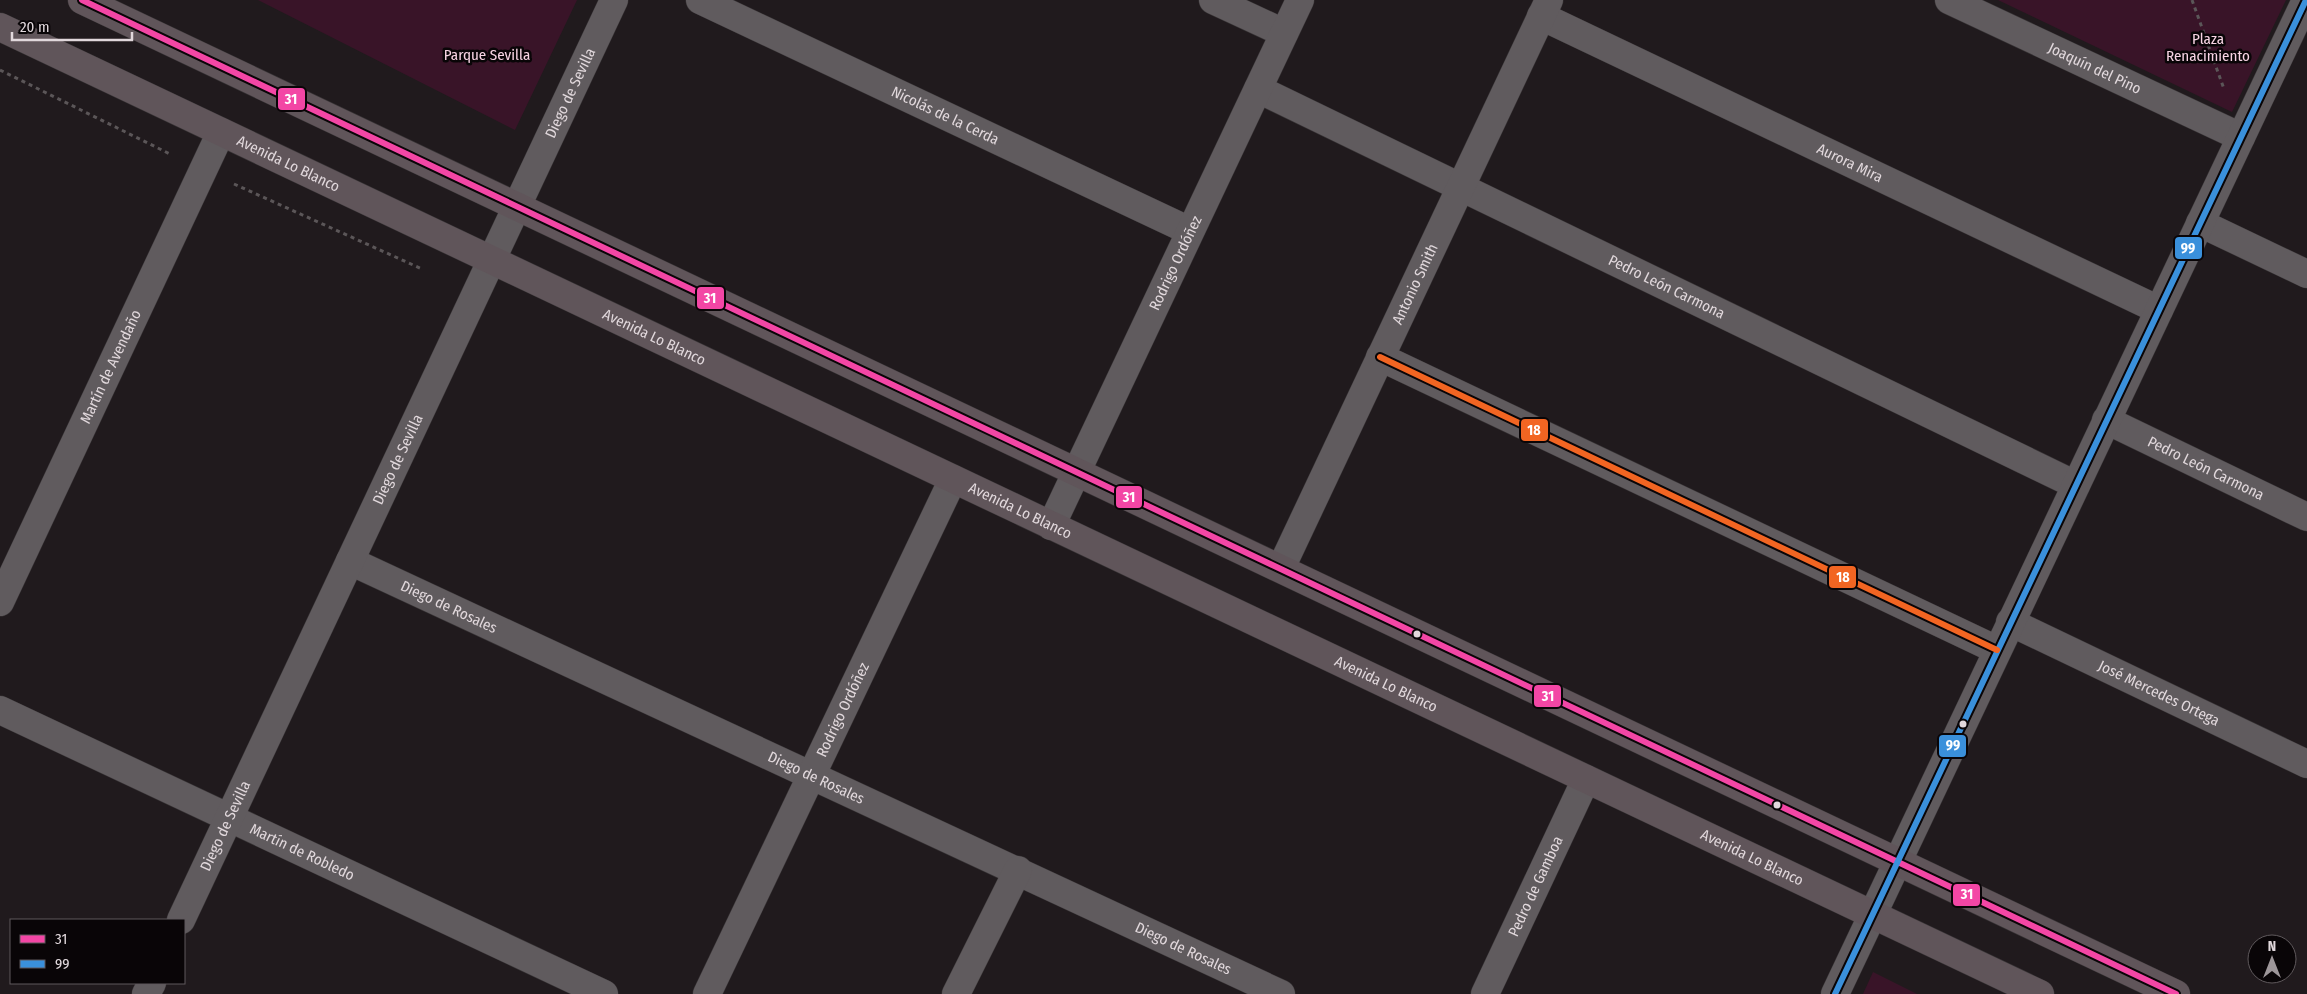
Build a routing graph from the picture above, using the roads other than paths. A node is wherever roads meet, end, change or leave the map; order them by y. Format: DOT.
graph roads {
  1 [pos="82,0"];
  2 [pos="614,0"];
  3 [pos="700,0"];
  4 [pos="1213,0"];
  5 [pos="1300,0"];
  6 [pos="1949,0"];
  7 [pos="2306,0"];
  8 [pos="1545,8"];
  9 [pos="0,27"];
  10 [pos="1284,33"];
  11 [pos="1258,89"];
  12 [pos="221,132"];
  13 [pos="2241,137"];
  14 [pos="1460,187"];
  15 [pos="517,206"];
  16 [pos="2200,223"];
  17 [pos="1190,231"];
  18 [pos="491,261"];
  19 [pos="2307,274"];
  20 [pos="2158,310"];
  21 [pos="1380,357"];
  22 [pos="2106,420"];
  23 [pos="1077,472"];
  24 [pos="953,479"];
  25 [pos="2076,485"];
  26 [pos="2307,517"];
  27 [pos="1052,526"];
  28 [pos="350,561"];
  29 [pos="1281,568"];
  30 [pos="0,602"];
  31 [pos="2010,622"];
  32 [pos="1997,650"];
  33 [pos="0,710"];
  34 [pos="2307,764"];
  35 [pos="811,776"];
  36 [pos="1586,779"];
  37 [pos="229,818"];
  38 [pos="1896,862"];
  39 [pos="1018,870"];
  40 [pos="1872,915"];
  41 [pos="181,919"];
  42 [pos="604,994"];
  43 [pos="707,994"];
  44 [pos="956,994"];
  45 [pos="1281,994"];
  46 [pos="1485,994"];
  47 [pos="1835,994"];
  48 [pos="2040,994"];
  49 [pos="2176,994"];
  1 -- 15 [label="main road"];
  2 -- 15 [label="street, Diego de Sevilla"];
  3 -- 17 [label="street, Nicolás de la Cerda"];
  4 -- 10 [label="street"];
  5 -- 10 [label="street, Rodrigo Ordóñez"];
  6 -- 13 [label="street, Joaquín del Pino"];
  7 -- 13 [label="street"];
  8 -- 14 [label="street, Antonio Smith"];
  8 -- 20 [label="street, Aurora Mira"];
  9 -- 12 [label="main road, Avenida Lo Blanco"];
  10 -- 11 [label="street, Rodrigo Ordóñez"];
  11 -- 14 [label="street, Pedro León Carmona"];
  11 -- 17 [label="street, Rodrigo Ordóñez"];
  12 -- 18 [label="main road, Avenida Lo Blanco"];
  12 -- 30 [label="street, Martín de Avendaño"];
  13 -- 16 [label="street"];
  14 -- 21 [label="street, Antonio Smith"];
  14 -- 25 [label="street, Pedro León Carmona"];
  15 -- 18 [label="street, Diego de Sevilla"];
  15 -- 23 [label="main road"];
  16 -- 19 [label="street"];
  16 -- 20 [label="street"];
  17 -- 23 [label="street, Rodrigo Ordóñez"];
  18 -- 24 [label="main road, Avenida Lo Blanco"];
  18 -- 28 [label="street, Diego de Sevilla"];
  20 -- 22 [label="street"];
  21 -- 29 [label="street, Antonio Smith"];
  21 -- 32 [label="street"];
  22 -- 25 [label="street"];
  22 -- 26 [label="street, Pedro León Carmona"];
  23 -- 27 [label="street, Rodrigo Ordóñez"];
  23 -- 29 [label="main road"];
  24 -- 27 [label="main road, Avenida Lo Blanco"];
  24 -- 35 [label="street, Rodrigo Ordóñez"];
  25 -- 31 [label="street"];
  27 -- 36 [label="main road, Avenida Lo Blanco"];
  28 -- 35 [label="street, Diego de Rosales"];
  28 -- 37 [label="street, Diego de Sevilla"];
  29 -- 38 [label="main road"];
  31 -- 32 [label="street"];
  31 -- 34 [label="street, José Mercedes Ortega"];
  32 -- 38 [label="street"];
  33 -- 37 [label="street, Martín de Robledo"];
  35 -- 39 [label="street, Diego de Rosales"];
  35 -- 43 [label="street, Rodrigo Ordóñez"];
  36 -- 40 [label="main road, Avenida Lo Blanco"];
  36 -- 46 [label="street, Pedro de Gamboa"];
  37 -- 41 [label="street, Diego de Sevilla"];
  37 -- 42 [label="street, Martín de Robledo"];
  38 -- 40 [label="street"];
  38 -- 49 [label="main road"];
  39 -- 44 [label="street"];
  39 -- 45 [label="street, Diego de Rosales"];
  40 -- 47 [label="street"];
  40 -- 48 [label="main road, Avenida Lo Blanco"];
}
